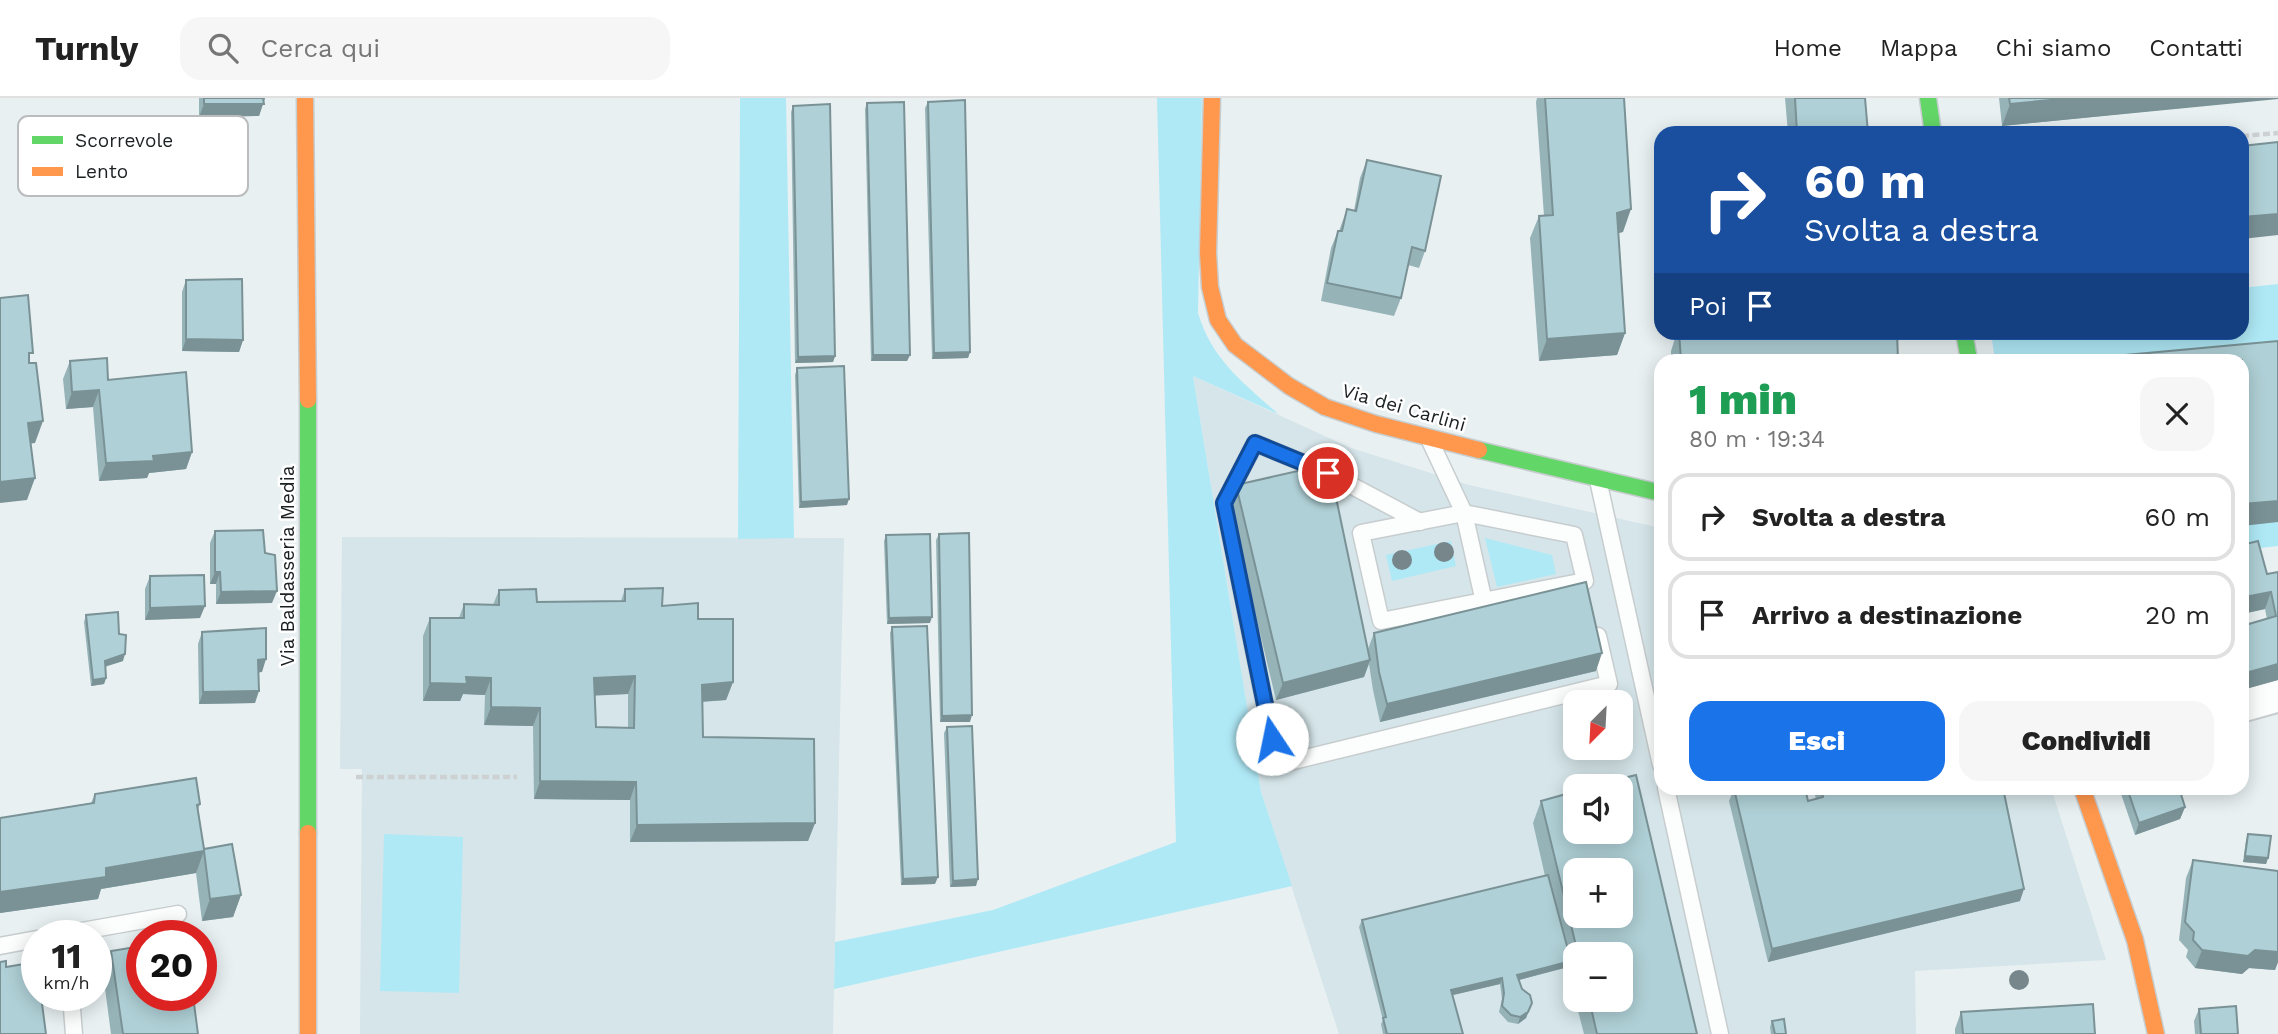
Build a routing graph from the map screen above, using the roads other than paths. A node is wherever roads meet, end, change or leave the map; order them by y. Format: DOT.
graph roads {
  1 [pos="305,98"];
  2 [pos="1212,98"];
  3 [pos="1928,98"];
  4 [pos="1932,126"];
  5 [pos="1429,438"];
  6 [pos="1597,478"];
  7 [pos="1654,491"];
  8 [pos="1464,513"];
  9 [pos="1420,522"];
  10 [pos="1484,602"];
  11 [pos="1594,620"];
  12 [pos="2278,695"];
  13 [pos="2249,703"];
  14 [pos="1654,734"];
  15 [pos="1668,795"];
  16 [pos="2085,795"];
  17 [pos="178,914"];
  18 [pos="112,926"];
  19 [pos="21,942"];
  20 [pos="0,946"];
  21 [pos="72,1011"];
  22 [pos="74,1034"];
  23 [pos="308,1034"];
  24 [pos="1720,1034"];
  25 [pos="2156,1034"];
  1 -- 23 [label="street, Via Baldasseria Media"];
  2 -- 5 [label="street, Via dei Carlini"];
  3 -- 4 [label="street"];
  5 -- 6 [label="street, Via dei Carlini"];
  5 -- 8 [label="lane"];
  6 -- 7 [label="street, Via dei Carlini"];
  6 -- 14 [label="lane"];
  8 -- 9 [label="lane"];
  8 -- 10 [label="lane"];
  8 -- 10 [label="lane"];
  9 -- 10 [label="lane"];
  9 -- 11 [label="lane"];
  12 -- 13 [label="street"];
  15 -- 24 [label="lane"];
  16 -- 25 [label="street"];
  17 -- 18 [label="lane"];
  19 -- 20 [label="lane"];
  21 -- 22 [label="lane"];
}
